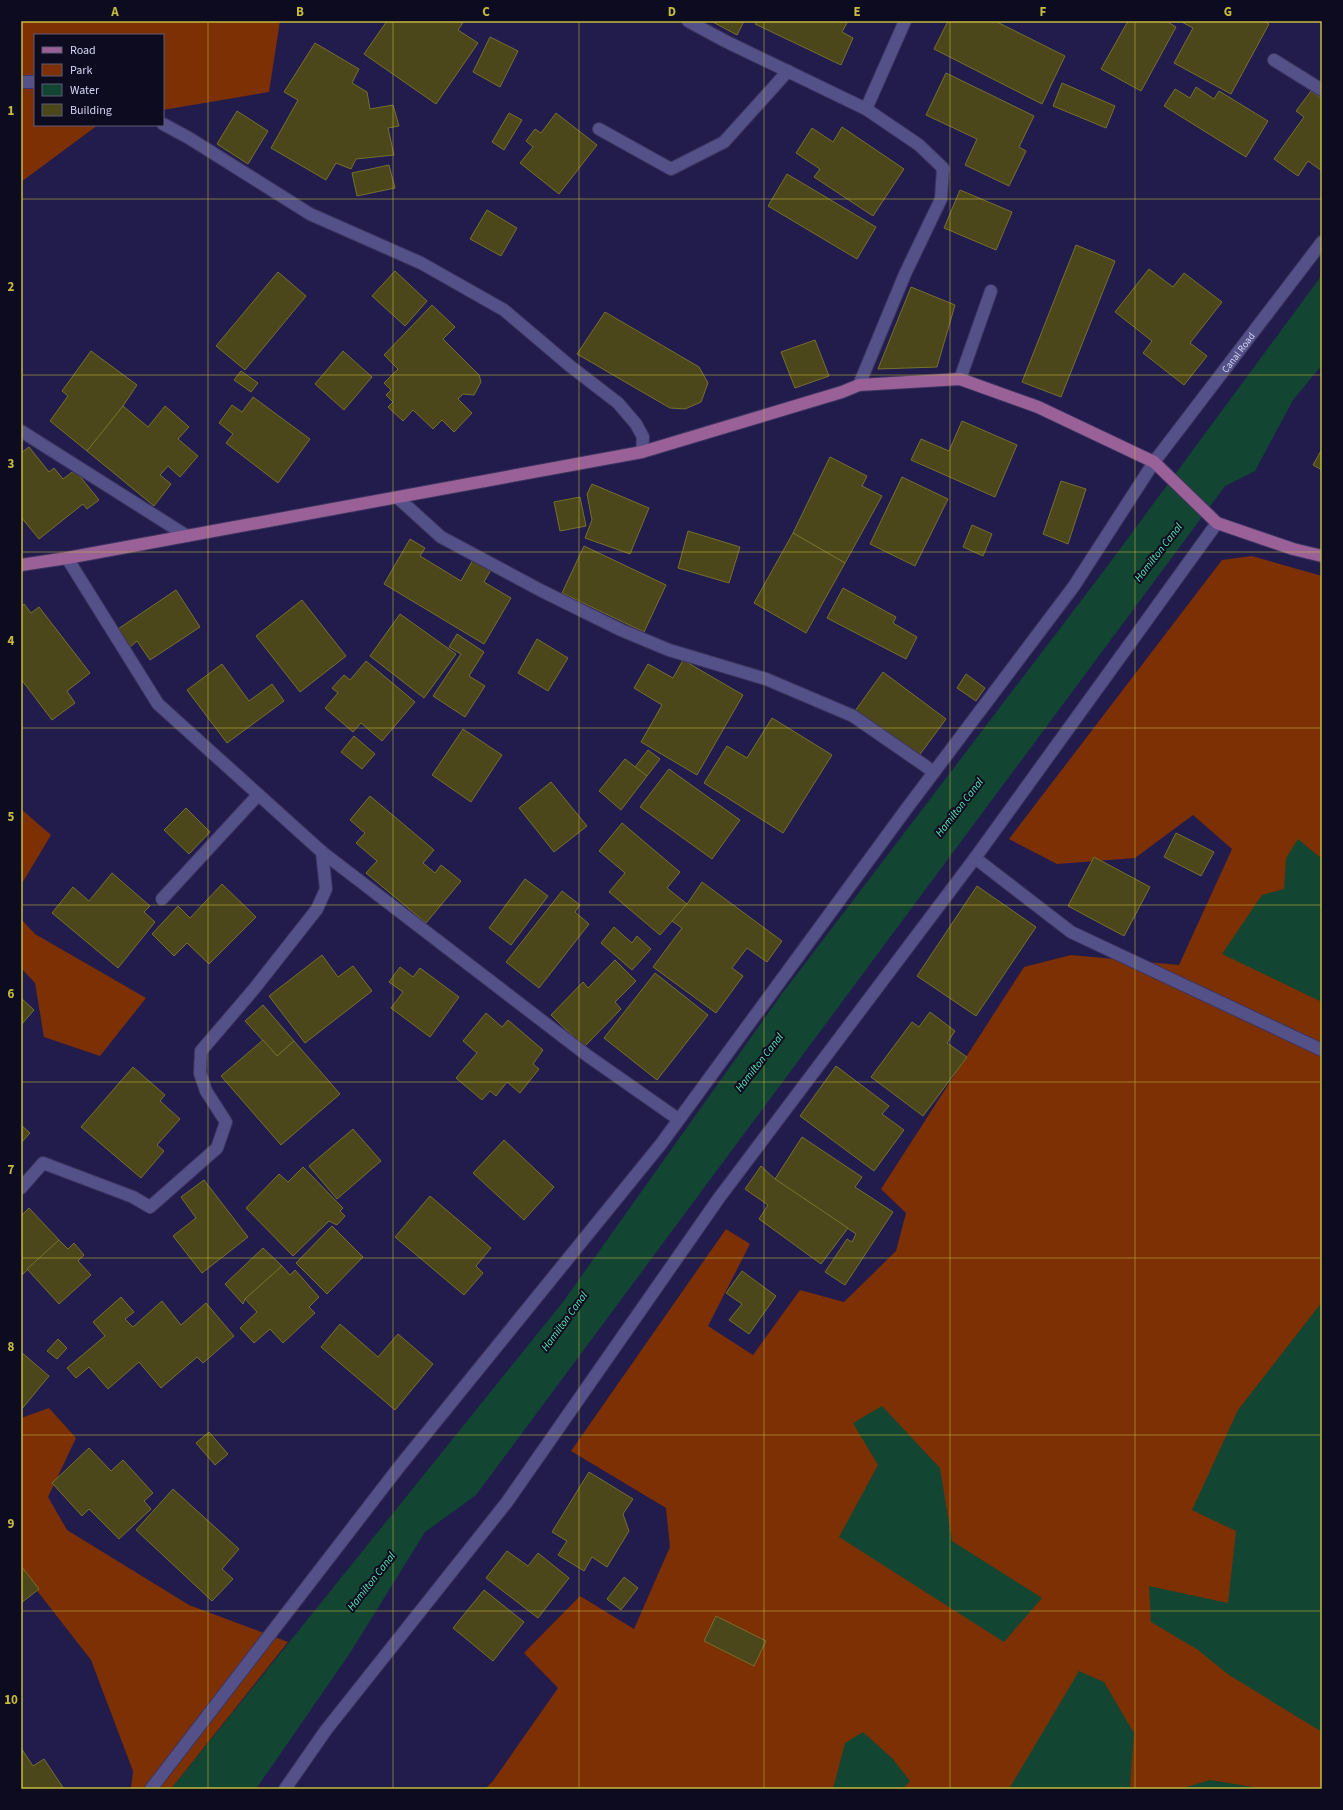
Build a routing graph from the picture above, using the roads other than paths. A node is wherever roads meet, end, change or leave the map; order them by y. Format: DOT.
graph roads {
  1 [pos="688,21"];
  2 [pos="905,21"];
  3 [pos="1274,60"];
  4 [pos="788,71"];
  5 [pos="21,82"];
  6 [pos="34,82"];
  7 [pos="1322,90"];
  8 [pos="866,109"];
  9 [pos="164,125"];
  10 [pos="599,129"];
  11 [pos="1322,242"];
  12 [pos="991,290"];
  13 [pos="960,379"];
  14 [pos="859,385"];
  15 [pos="21,431"];
  16 [pos="642,452"];
  17 [pos="1154,462"];
  18 [pos="398,498"];
  19 [pos="1217,523"];
  20 [pos="187,536"];
  21 [pos="1322,556"];
  22 [pos="67,558"];
  23 [pos="21,565"];
  24 [pos="934,772"];
  25 [pos="258,795"];
  26 [pos="322,852"];
  27 [pos="974,858"];
  28 [pos="162,899"];
  29 [pos="1322,1050"];
  30 [pos="678,1119"];
  31 [pos="21,1188"];
  32 [pos="151,1789"];
  33 [pos="285,1789"];
  1 -- 4 [label="street"];
  2 -- 8 [label="street"];
  3 -- 7 [label="street"];
  4 -- 8 [label="street"];
  4 -- 10 [label="street"];
  5 -- 6 [label="street"];
  8 -- 14 [label="street"];
  9 -- 16 [label="street"];
  11 -- 17 [label="street, Canal Road"];
  12 -- 13 [label="street"];
  13 -- 14 [label="main road"];
  13 -- 17 [label="main road"];
  14 -- 16 [label="main road"];
  15 -- 20 [label="street"];
  16 -- 18 [label="main road"];
  17 -- 19 [label="main road"];
  17 -- 24 [label="street, Canal Road"];
  18 -- 20 [label="main road"];
  18 -- 24 [label="street"];
  19 -- 21 [label="main road"];
  19 -- 27 [label="street"];
  20 -- 22 [label="main road"];
  22 -- 23 [label="main road"];
  22 -- 25 [label="street"];
  24 -- 30 [label="street, Canal Road"];
  25 -- 26 [label="street"];
  25 -- 28 [label="street"];
  26 -- 30 [label="street"];
  26 -- 31 [label="street"];
  27 -- 29 [label="street"];
  27 -- 33 [label="street"];
  30 -- 32 [label="street, Canal Road"];
}
